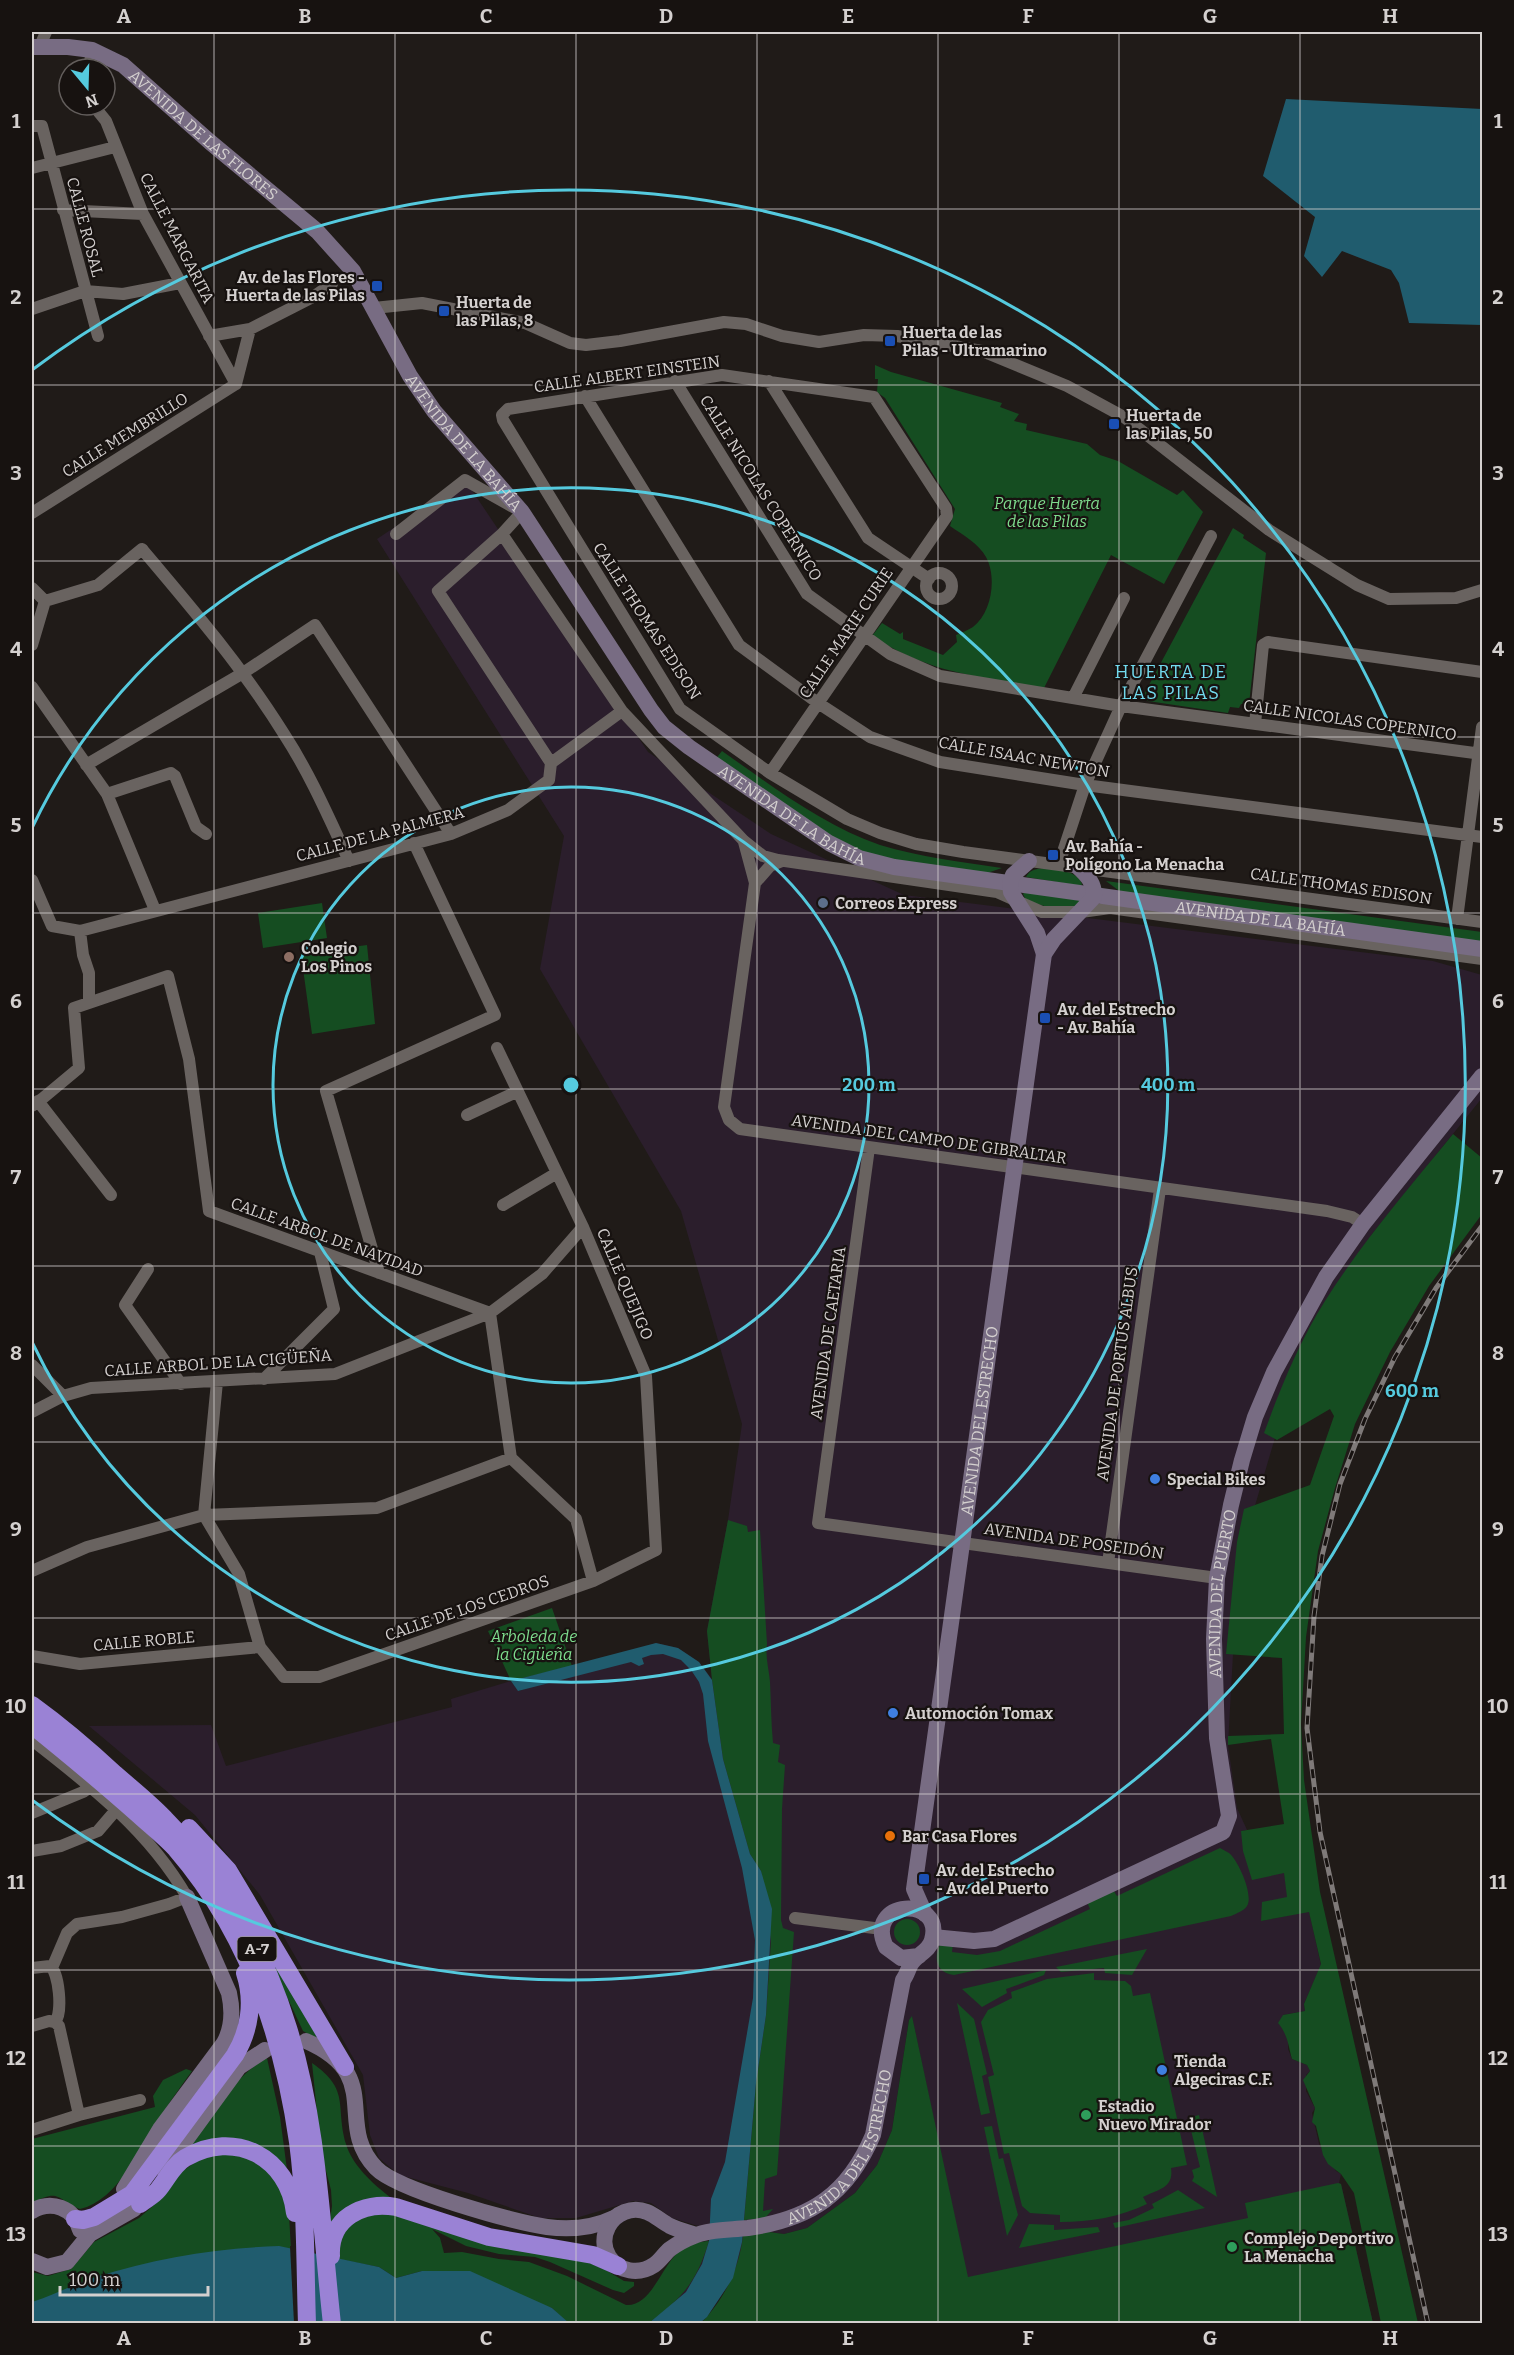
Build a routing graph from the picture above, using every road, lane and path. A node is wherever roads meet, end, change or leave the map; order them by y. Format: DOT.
graph roads {
  1 [pos="39,41"];
  2 [pos="92,50"];
  3 [pos="91,57"];
  4 [pos="103,117"];
  5 [pos="37,126"];
  6 [pos="115,147"];
  7 [pos="52,164"];
  8 [pos="32,168"];
  9 [pos="63,210"];
  10 [pos="143,214"];
  11 [pos="353,271"];
  12 [pos="180,283"];
  13 [pos="332,284"];
  14 [pos="85,291"];
  15 [pos="374,308"];
  16 [pos="32,309"];
  17 [pos="250,328"];
  18 [pos="98,336"];
  19 [pos="208,336"];
  20 [pos="675,381"];
  21 [pos="769,381"];
  22 [pos="236,384"];
  23 [pos="585,396"];
  24 [pos="502,415"];
  25 [pos="522,512"];
  26 [pos="947,512"];
  27 [pos="32,513"];
  28 [pos="396,534"];
  29 [pos="502,534"];
  30 [pos="1211,536"];
  31 [pos="911,567"];
  32 [pos="928,579"];
  33 [pos="32,588"];
  34 [pos="1482,590"];
  35 [pos="1124,598"];
  36 [pos="45,601"];
  37 [pos="863,636"];
  38 [pos="32,645"];
  39 [pos="1482,672"];
  40 [pos="243,673"];
  41 [pos="32,687"];
  42 [pos="1073,698"];
  43 [pos="818,703"];
  44 [pos="1121,706"];
  45 [pos="622,711"];
  46 [pos="1255,724"];
  47 [pos="1482,727"];
  48 [pos="1481,754"];
  49 [pos="551,763"];
  50 [pos="86,765"];
  51 [pos="770,773"];
  52 [pos="1085,785"];
  53 [pos="107,794"];
  54 [pos="206,834"];
  55 [pos="451,834"];
  56 [pos="1468,834"];
  57 [pos="1482,837"];
  58 [pos="744,841"];
  59 [pos="414,843"];
  60 [pos="349,861"];
  61 [pos="782,861"];
  62 [pos="1029,861"];
  63 [pos="1059,864"];
  64 [pos="1078,867"];
  65 [pos="32,880"];
  66 [pos="755,883"];
  67 [pos="1010,883"];
  68 [pos="1095,894"];
  69 [pos="1015,900"];
  70 [pos="1110,908"];
  71 [pos="155,910"];
  72 [pos="1081,912"];
  73 [pos="1457,918"];
  74 [pos="1482,922"];
  75 [pos="80,932"];
  76 [pos="1061,933"];
  77 [pos="1482,948"];
  78 [pos="1044,954"];
  79 [pos="1482,959"];
  80 [pos="89,1002"];
  81 [pos="497,1048"];
  82 [pos="1482,1076"];
  83 [pos="516,1092"];
  84 [pos="35,1103"];
  85 [pos="467,1114"];
  86 [pos="869,1148"];
  87 [pos="1015,1168"];
  88 [pos="557,1173"];
  89 [pos="1160,1188"];
  90 [pos="111,1195"];
  91 [pos="503,1205"];
  92 [pos="1363,1224"];
  93 [pos="583,1227"];
  94 [pos="320,1252"];
  95 [pos="148,1269"];
  96 [pos="379,1273"];
  97 [pos="490,1313"];
  98 [pos="32,1365"];
  99 [pos="264,1379"];
  100 [pos="217,1382"];
  101 [pos="181,1384"];
  102 [pos="63,1396"];
  103 [pos="32,1412"];
  104 [pos="511,1458"];
  105 [pos="204,1515"];
  106 [pos="818,1522"];
  107 [pos="961,1542"];
  108 [pos="656,1550"];
  109 [pos="1108,1563"];
  110 [pos="32,1571"];
  111 [pos="1217,1578"];
  112 [pos="593,1581"];
  113 [pos="260,1647"];
  114 [pos="32,1656"];
  115 [pos="32,1704"];
  116 [pos="32,1725"];
  117 [pos="63,1727"];
  118 [pos="32,1740"];
  119 [pos="90,1787"];
  120 [pos="116,1810"];
  121 [pos="32,1813"];
  122 [pos="32,1851"];
  123 [pos="914,1889"];
  124 [pos="186,1897"];
  125 [pos="896,1910"];
  126 [pos="925,1914"];
  127 [pos="795,1918"];
  128 [pos="227,1919"];
  129 [pos="882,1929"];
  130 [pos="933,1937"];
  131 [pos="895,1955"];
  132 [pos="919,1956"];
  133 [pos="32,1968"];
  134 [pos="52,1968"];
  135 [pos="903,1980"];
  136 [pos="55,2022"];
  137 [pos="32,2025"];
  138 [pos="345,2067"];
  139 [pos="140,2100"];
  140 [pos="79,2115"];
  141 [pos="32,2130"];
  142 [pos="124,2189"];
  143 [pos="140,2204"];
  144 [pos="32,2211"];
  145 [pos="73,2216"];
  146 [pos="614,2218"];
  147 [pos="658,2219"];
  148 [pos="696,2235"];
  149 [pos="320,2238"];
  150 [pos="79,2246"];
  151 [pos="661,2258"];
  152 [pos="32,2261"];
  153 [pos="613,2261"];
  154 [pos="307,2324"];
  155 [pos="332,2324"];
  1 -- 2 [label="street, AVENIDA DE LAS FLORES"];
  2 -- 3 [label="street"];
  2 -- 11 [label="street, AVENIDA DE LAS FLORES"];
  4 -- 6 [label="street, CALLE MARGARITA"];
  5 -- 7 [label="street, CALLE ROSAL"];
  6 -- 7 [label="street"];
  6 -- 10 [label="street, CALLE MARGARITA"];
  7 -- 8 [label="street"];
  7 -- 9 [label="street, CALLE ROSAL"];
  9 -- 10 [label="street"];
  9 -- 14 [label="street, CALLE ROSAL"];
  10 -- 12 [label="street, CALLE MARGARITA"];
  11 -- 15 [label="street, AVENIDA DE LA BAHÍA"];
  12 -- 14 [label="street"];
  12 -- 19 [label="street, CALLE MARGARITA"];
  13 -- 17 [label="street"];
  14 -- 16 [label="street"];
  14 -- 18 [label="street, CALLE ROSAL"];
  15 -- 25 [label="street, AVENIDA DE LA BAHÍA"];
  15 -- 34 [label="street"];
  17 -- 19 [label="street"];
  17 -- 22 [label="street"];
  19 -- 22 [label="street, CALLE MARGARITA"];
  20 -- 21 [label="street, CALLE ALBERT EINSTEIN"];
  20 -- 23 [label="street, CALLE ALBERT EINSTEIN"];
  20 -- 37 [label="street, CALLE NICOLAS COPERNICO"];
  21 -- 26 [label="street, CALLE ALBERT EINSTEIN"];
  21 -- 31 [label="street"];
  22 -- 27 [label="street, CALLE MEMBRILLO"];
  23 -- 24 [label="street, CALLE ALBERT EINSTEIN"];
  23 -- 43 [label="street, CALLE ISAAC NEWTON"];
  24 -- 51 [label="street, CALLE THOMAS EDISON"];
  25 -- 28 [label="street"];
  25 -- 29 [label="street"];
  25 -- 67 [label="street, AVENIDA DE LA BAHÍA"];
  26 -- 31 [label="street, CALLE MARIE CURIE"];
  29 -- 45 [label="street"];
  29 -- 49 [label="street"];
  30 -- 44 [label="street"];
  31 -- 32 [label="street"];
  31 -- 37 [label="street, CALLE MARIE CURIE"];
  33 -- 36 [label="street"];
  35 -- 42 [label="street"];
  36 -- 38 [label="street"];
  36 -- 40 [label="street"];
  37 -- 42 [label="street, CALLE NICOLAS COPERNICO"];
  37 -- 43 [label="street, CALLE MARIE CURIE"];
  39 -- 46 [label="street"];
  40 -- 50 [label="street"];
  40 -- 55 [label="street"];
  40 -- 60 [label="street"];
  41 -- 50 [label="street"];
  42 -- 44 [label="street, CALLE NICOLAS COPERNICO"];
  43 -- 51 [label="street, CALLE MARIE CURIE"];
  43 -- 52 [label="street, CALLE ISAAC NEWTON"];
  44 -- 46 [label="street, CALLE NICOLAS COPERNICO"];
  44 -- 52 [label="street"];
  45 -- 49 [label="street, CALLE DE LA PALMERA"];
  45 -- 58 [label="street, AVENIDA DE LA BAHÍA"];
  46 -- 48 [label="street, CALLE NICOLAS COPERNICO"];
  47 -- 48 [label="street"];
  48 -- 56 [label="street"];
  49 -- 55 [label="street, CALLE DE LA PALMERA"];
  50 -- 53 [label="street"];
  51 -- 62 [label="street, CALLE THOMAS EDISON"];
  52 -- 56 [label="street, CALLE ISAAC NEWTON"];
  52 -- 63 [label="street"];
  53 -- 54 [label="street"];
  53 -- 71 [label="street"];
  55 -- 59 [label="street, CALLE DE LA PALMERA"];
  56 -- 57 [label="street, CALLE ISAAC NEWTON"];
  56 -- 73 [label="street"];
  58 -- 61 [label="street, AVENIDA DE LA BAHÍA"];
  58 -- 66 [label="street, AVENIDA DEL CAMPO DE GIBRALTAR"];
  59 -- 60 [label="street, CALLE DE LA PALMERA"];
  59 -- 96 [label="street"];
  60 -- 71 [label="street, CALLE DE LA PALMERA"];
  61 -- 66 [label="street"];
  61 -- 69 [label="street, AVENIDA DE LA BAHÍA"];
  62 -- 63 [label="street, CALLE THOMAS EDISON"];
  62 -- 67 [label="street"];
  63 -- 64 [label="street, CALLE THOMAS EDISON"];
  64 -- 68 [label="street"];
  64 -- 73 [label="street, CALLE THOMAS EDISON"];
  65 -- 75 [label="street"];
  66 -- 86 [label="street, AVENIDA DEL CAMPO DE GIBRALTAR"];
  67 -- 68 [label="street, AVENIDA DE LA BAHÍA"];
  67 -- 69 [label="street"];
  68 -- 72 [label="street"];
  68 -- 77 [label="street, AVENIDA DE LA BAHÍA"];
  69 -- 72 [label="street, AVENIDA DE LA BAHÍA"];
  69 -- 78 [label="street"];
  70 -- 72 [label="street, AVENIDA DE LA BAHÍA"];
  70 -- 76 [label="street"];
  70 -- 79 [label="street, AVENIDA DE LA BAHÍA"];
  71 -- 75 [label="street, CALLE DE LA PALMERA"];
  72 -- 76 [label="street"];
  73 -- 74 [label="street, CALLE THOMAS EDISON"];
  75 -- 80 [label="street"];
  76 -- 78 [label="street"];
  78 -- 87 [label="street, AVENIDA DEL ESTRECHO"];
  80 -- 84 [label="street"];
  80 -- 94 [label="street, CALLE ARBOL DE NAVIDAD"];
  81 -- 83 [label="street, CALLE QUEJIGO"];
  82 -- 92 [label="street, AVENIDA DEL PUERTO"];
  83 -- 85 [label="street"];
  83 -- 88 [label="street, CALLE QUEJIGO"];
  84 -- 90 [label="street"];
  86 -- 87 [label="street, AVENIDA DEL CAMPO DE GIBRALTAR"];
  86 -- 106 [label="street, AVENIDA DE CAETARIA"];
  87 -- 89 [label="street, AVENIDA DEL CAMPO DE GIBRALTAR"];
  87 -- 107 [label="street, AVENIDA DEL ESTRECHO"];
  88 -- 91 [label="street"];
  88 -- 93 [label="street, CALLE QUEJIGO"];
  89 -- 92 [label="street, AVENIDA DEL CAMPO DE GIBRALTAR"];
  89 -- 109 [label="street, AVENIDA DE PORTUS ALBUS"];
  92 -- 111 [label="street, AVENIDA DEL PUERTO"];
  93 -- 97 [label="street, CALLE ARBOL DE LA CIGÜEÑA"];
  93 -- 108 [label="street, CALLE QUEJIGO"];
  94 -- 96 [label="street, CALLE ARBOL DE NAVIDAD"];
  94 -- 99 [label="street"];
  95 -- 101 [label="street"];
  96 -- 97 [label="street, CALLE ARBOL DE NAVIDAD"];
  97 -- 99 [label="street, CALLE ARBOL DE LA CIGÜEÑA"];
  97 -- 104 [label="street"];
  98 -- 102 [label="street"];
  99 -- 100 [label="street, CALLE ARBOL DE LA CIGÜEÑA"];
  100 -- 101 [label="street, CALLE ARBOL DE LA CIGÜEÑA"];
  100 -- 105 [label="street"];
  101 -- 102 [label="street, CALLE ARBOL DE LA CIGÜEÑA"];
  102 -- 103 [label="street, CALLE ARBOL DE LA CIGÜEÑA"];
  104 -- 105 [label="street"];
  104 -- 112 [label="street"];
  105 -- 110 [label="street"];
  105 -- 113 [label="street"];
  106 -- 107 [label="street, AVENIDA DE POSEIDÓN"];
  107 -- 109 [label="street, AVENIDA DE POSEIDÓN"];
  107 -- 123 [label="street, AVENIDA DEL ESTRECHO"];
  108 -- 112 [label="street, CALLE DE LOS CEDROS"];
  109 -- 111 [label="street, AVENIDA DE POSEIDÓN"];
  111 -- 130 [label="street, AVENIDA DEL PUERTO"];
  112 -- 113 [label="street, CALLE DE LOS CEDROS"];
  113 -- 114 [label="street, CALLE ROBLE"];
  115 -- 117 [label="highway, A-7"];
  116 -- 128 [label="highway, A-7"];
  117 -- 138 [label="highway"];
  117 -- 149 [label="highway, A-7"];
  118 -- 119 [label="street"];
  119 -- 120 [label="street"];
  119 -- 121 [label="street"];
  120 -- 122 [label="street"];
  120 -- 124 [label="street"];
  123 -- 125 [label="street"];
  123 -- 126 [label="street"];
  124 -- 134 [label="street"];
  124 -- 142 [label="street"];
  125 -- 126 [label="street"];
  125 -- 129 [label="street"];
  126 -- 130 [label="street"];
  127 -- 129 [label="street"];
  128 -- 145 [label="highway"];
  128 -- 149 [label="highway, A-7"];
  129 -- 131 [label="street"];
  130 -- 132 [label="street"];
  131 -- 132 [label="street"];
  131 -- 135 [label="street"];
  132 -- 135 [label="street"];
  133 -- 134 [label="street"];
  134 -- 136 [label="street"];
  135 -- 148 [label="street, AVENIDA DEL ESTRECHO"];
  136 -- 137 [label="street"];
  136 -- 140 [label="street"];
  138 -- 146 [label="street, AVENIDA DEL ESTRECHO"];
  138 -- 153 [label="street, AVENIDA DEL ESTRECHO"];
  139 -- 140 [label="street"];
  140 -- 141 [label="street"];
  142 -- 143 [label="street"];
  142 -- 145 [label="street"];
  143 -- 149 [label="highway"];
  143 -- 150 [label="street"];
  144 -- 145 [label="street"];
  145 -- 150 [label="street"];
  146 -- 147 [label="street, AVENIDA DEL ESTRECHO"];
  146 -- 153 [label="street"];
  147 -- 148 [label="street, AVENIDA DEL ESTRECHO"];
  147 -- 151 [label="street"];
  148 -- 151 [label="street, AVENIDA DEL ESTRECHO"];
  149 -- 153 [label="highway"];
  149 -- 154 [label="highway, A-7"];
  149 -- 155 [label="highway, A-7"];
  150 -- 152 [label="street"];
  151 -- 153 [label="street, AVENIDA DEL ESTRECHO"];
}
